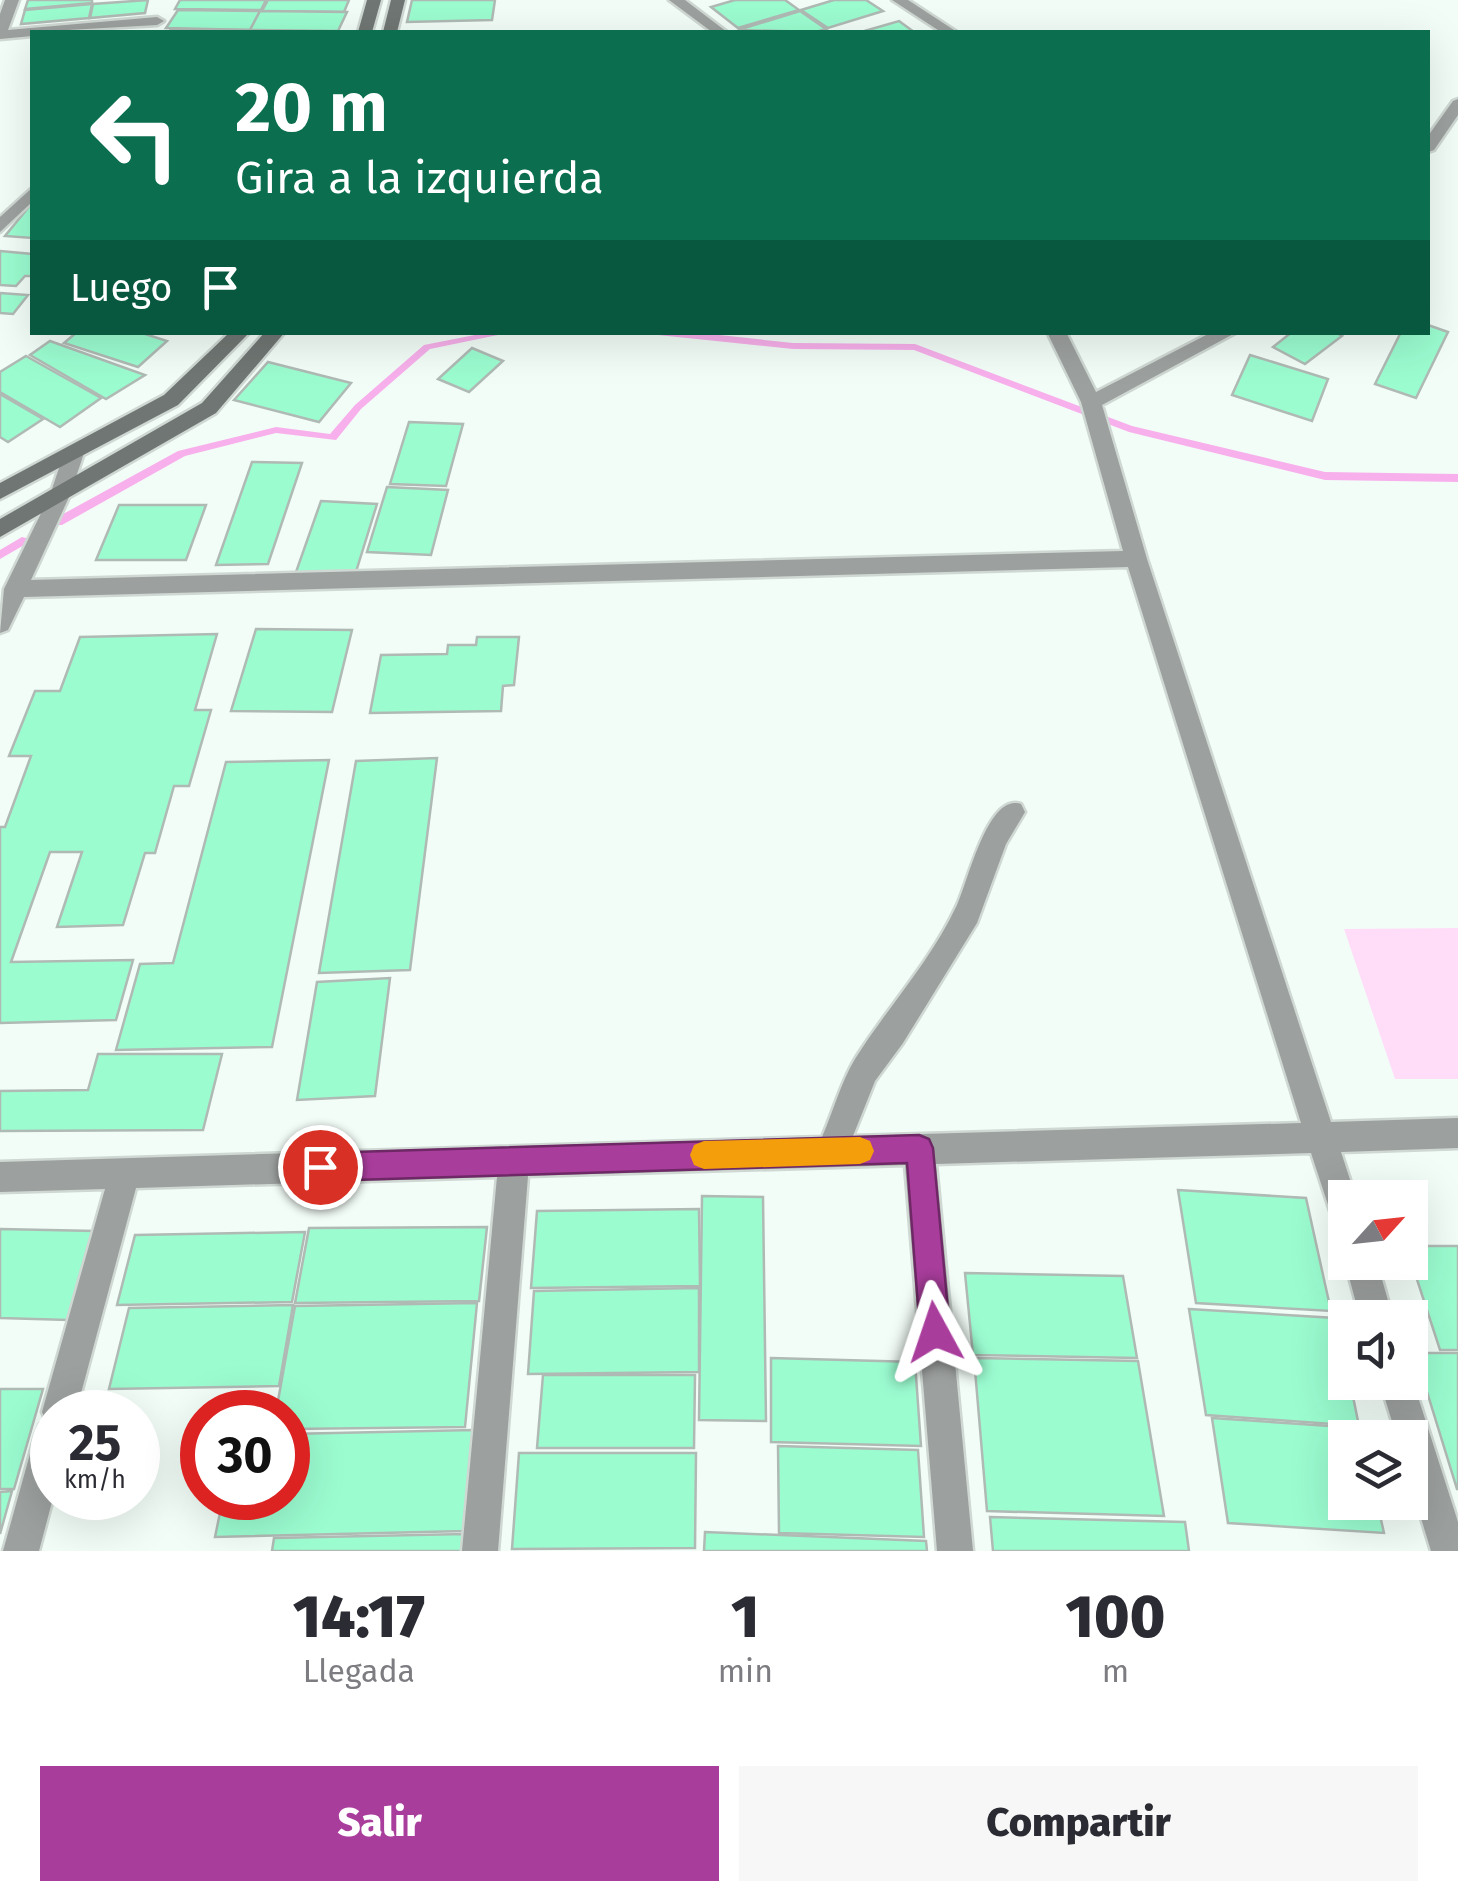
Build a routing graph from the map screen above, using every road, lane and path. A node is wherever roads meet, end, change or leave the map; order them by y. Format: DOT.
graph roads {
  1 [pos="12,0"];
  2 [pos="164,0"];
  3 [pos="374,0"];
  4 [pos="398,0"];
  5 [pos="676,0"];
  6 [pos="899,0"];
  7 [pos="153,27"];
  8 [pos="87,30"];
  9 [pos="366,30"];
  10 [pos="390,30"];
  11 [pos="717,30"];
  12 [pos="947,30"];
  13 [pos="30,33"];
  14 [pos="0,34"];
  15 [pos="1458,104"];
  16 [pos="1430,144"];
  17 [pos="30,195"];
  18 [pos="0,227"];
  19 [pos="238,335"];
  20 [pos="266,335"];
  21 [pos="1058,335"];
  22 [pos="1222,335"];
  23 [pos="1092,402"];
  24 [pos="74,453"];
  25 [pos="0,492"];
  26 [pos="60,495"];
  27 [pos="0,529"];
  28 [pos="1136,559"];
  29 [pos="16,588"];
  30 [pos="0,624"];
  31 [pos="1012,812"];
  32 [pos="1458,1132"];
  33 [pos="1322,1137"];
  34 [pos="919,1148"];
  35 [pos="832,1151"];
  36 [pos="514,1161"];
  37 [pos="125,1173"];
  38 [pos="0,1177"];
  39 [pos="1335,1180"];
  40 [pos="65,1390"];
  41 [pos="1404,1400"];
  42 [pos="30,1518"];
  43 [pos="21,1551"];
  44 [pos="480,1551"];
  45 [pos="955,1551"];
  46 [pos="1450,1551"];
  1 -- 14 [label="street"];
  2 -- 7 [label="street"];
  3 -- 9 [label="main road"];
  4 -- 10 [label="main road"];
  5 -- 11 [label="street"];
  6 -- 12 [label="street"];
  7 -- 8 [label="street"];
  13 -- 14 [label="street"];
  15 -- 16 [label="street"];
  17 -- 18 [label="street"];
  19 -- 24 [label="main road"];
  20 -- 26 [label="main road"];
  21 -- 23 [label="street"];
  22 -- 23 [label="street"];
  23 -- 28 [label="street"];
  24 -- 25 [label="main road"];
  24 -- 26 [label="street"];
  26 -- 27 [label="main road"];
  26 -- 29 [label="street"];
  28 -- 29 [label="street"];
  28 -- 33 [label="street"];
  29 -- 30 [label="street"];
  31 -- 35 [label="street"];
  32 -- 33 [label="street"];
  33 -- 34 [label="street"];
  33 -- 39 [label="street"];
  34 -- 35 [label="street"];
  34 -- 45 [label="street"];
  35 -- 36 [label="street"];
  36 -- 37 [label="street"];
  36 -- 44 [label="street"];
  37 -- 38 [label="street"];
  37 -- 40 [label="street"];
  41 -- 46 [label="street"];
  42 -- 43 [label="street"];
}
